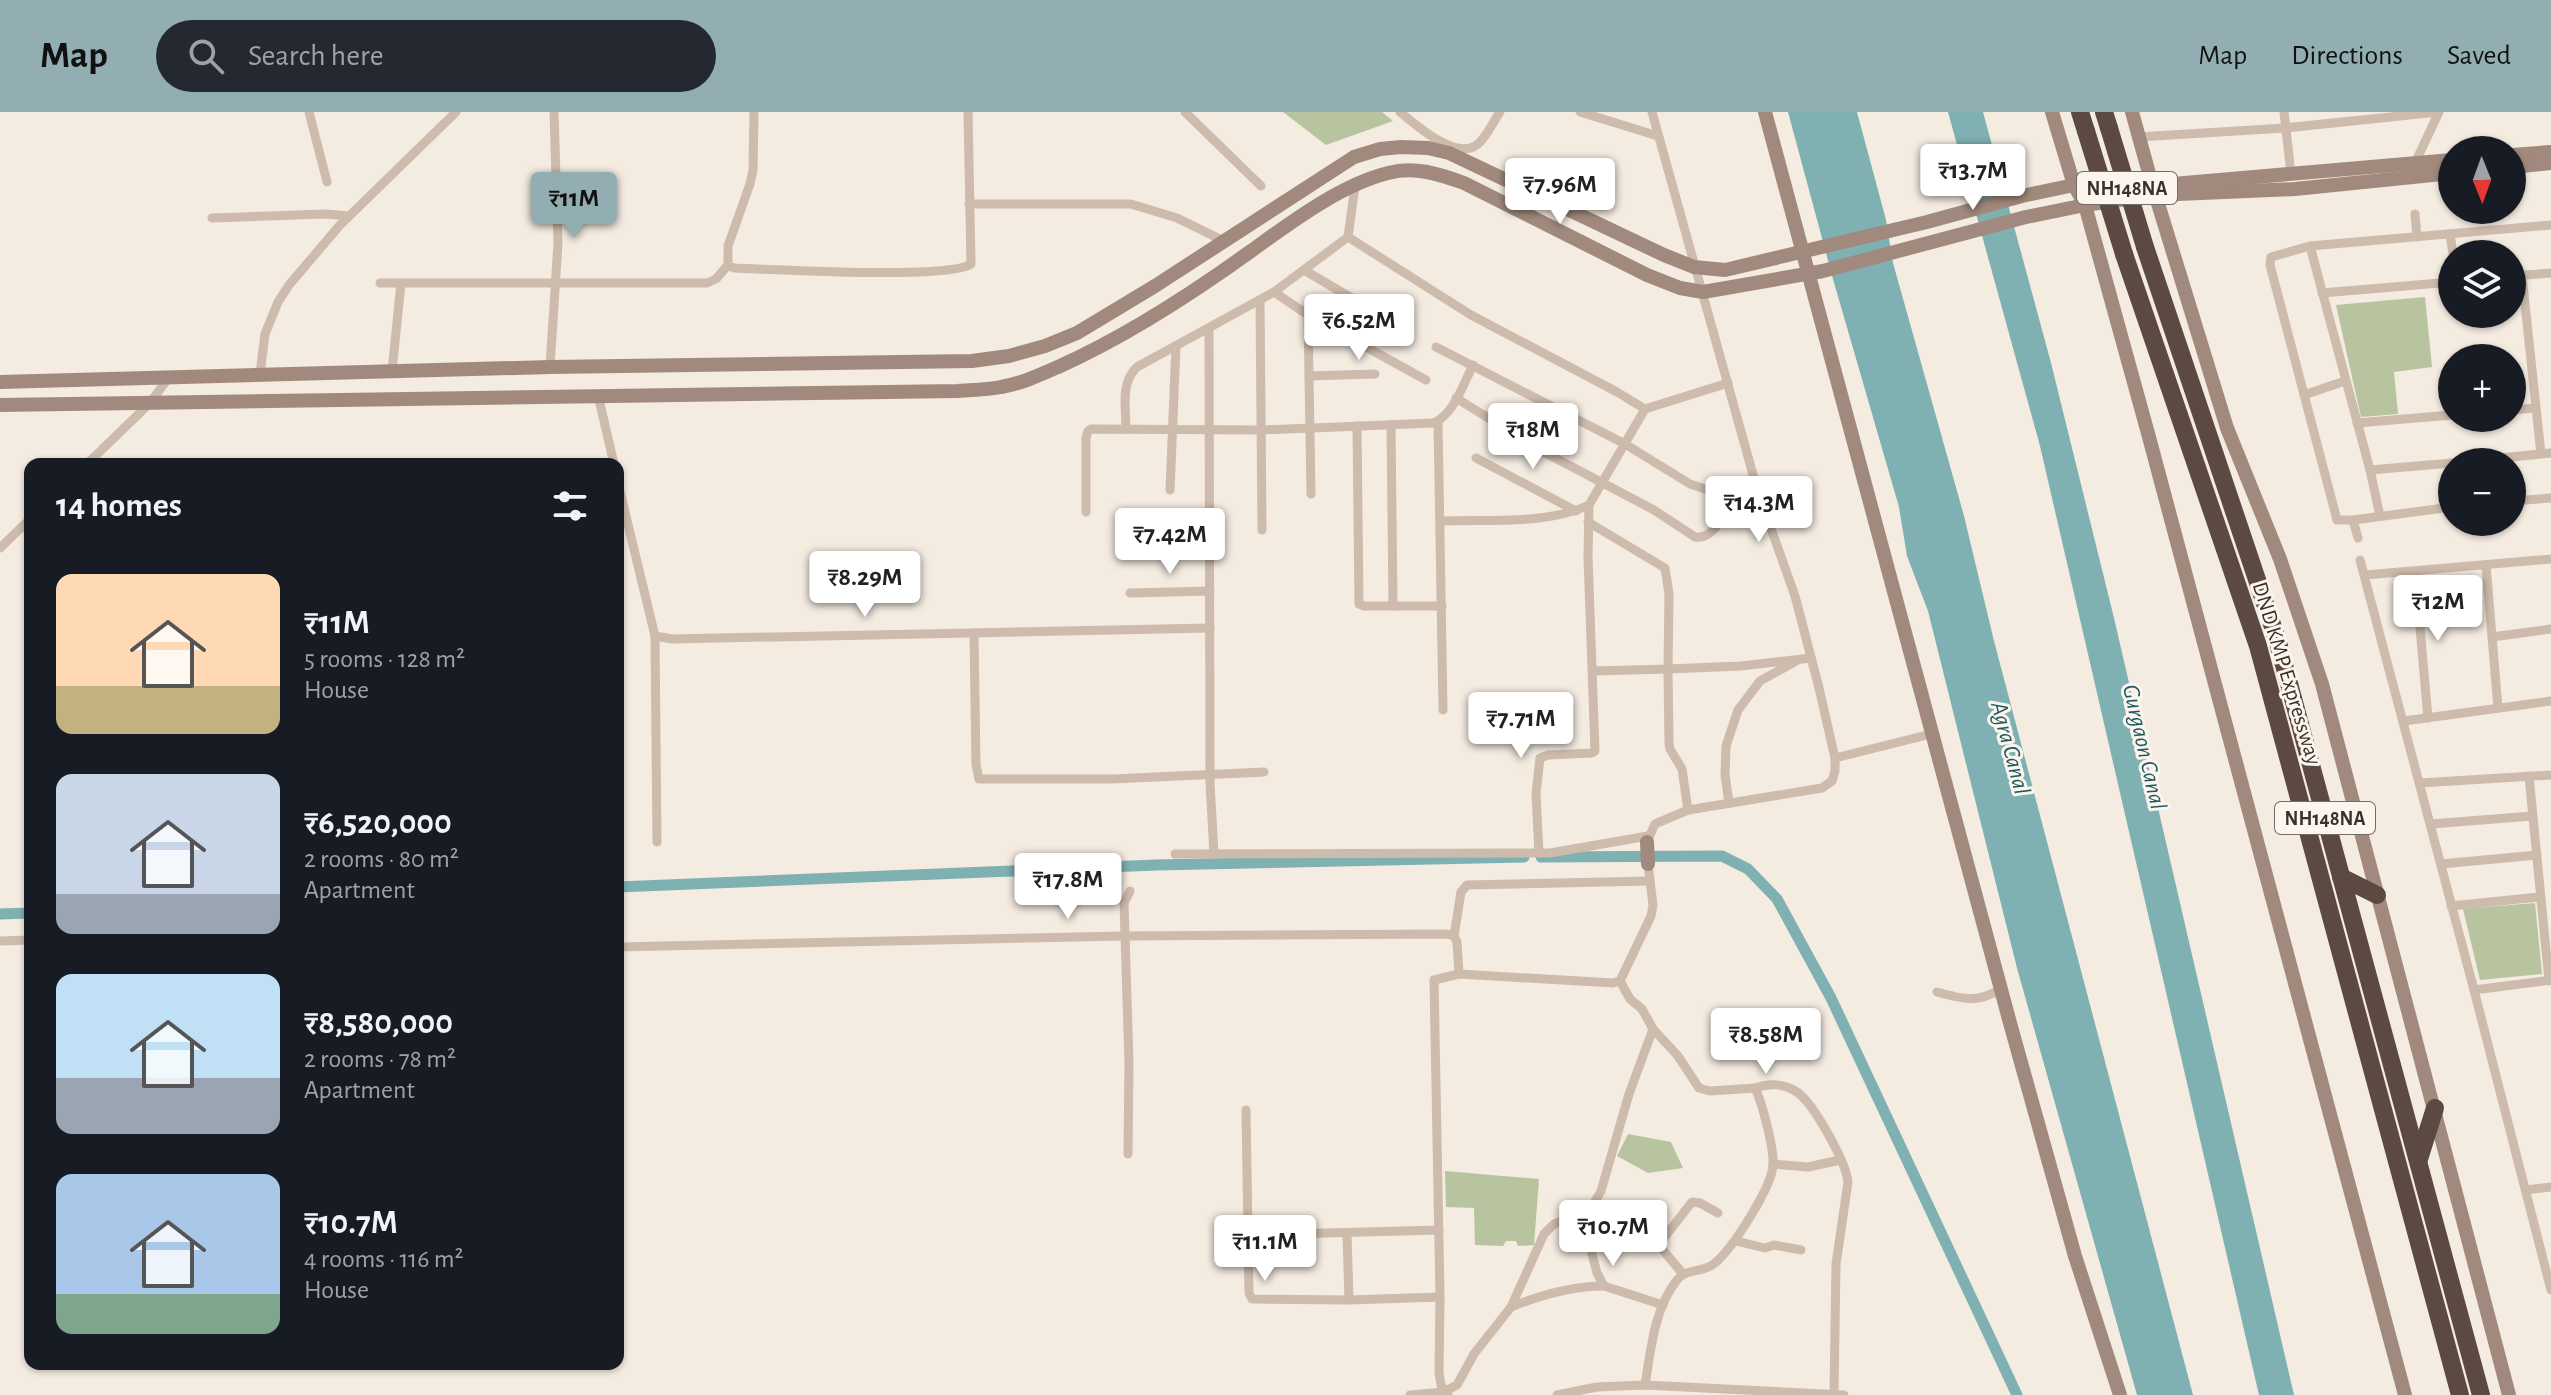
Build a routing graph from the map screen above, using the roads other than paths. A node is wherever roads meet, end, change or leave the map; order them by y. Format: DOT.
graph roads {
  1 [pos="309,112"];
  2 [pos="456,112"];
  3 [pos="554,112"];
  4 [pos="754,112"];
  5 [pos="968,112"];
  6 [pos="1185,112"];
  7 [pos="1400,112"];
  8 [pos="1500,112"];
  9 [pos="1580,112"];
  10 [pos="1652,112"];
  11 [pos="1765,112"];
  12 [pos="2052,112"];
  13 [pos="2080,112"];
  14 [pos="2132,112"];
  15 [pos="2284,112"];
  16 [pos="2438,112"];
  17 [pos="2106,120"];
  18 [pos="2285,128"];
  19 [pos="1658,136"];
  20 [pos="2138,137"];
  21 [pos="2551,152"];
  22 [pos="2526,154"];
  23 [pos="2438,161"];
  24 [pos="2415,163"];
  25 [pos="2551,163"];
  26 [pos="2526,166"];
  27 [pos="2291,174"];
  28 [pos="2438,174"];
  29 [pos="327,182"];
  30 [pos="2074,185"];
  31 [pos="1261,186"];
  32 [pos="1355,186"];
  33 [pos="2153,190"];
  34 [pos="969,204"];
  35 [pos="2085,205"];
  36 [pos="2415,214"];
  37 [pos="349,216"];
  38 [pos="212,218"];
  39 [pos="2551,225"];
  40 [pos="2450,234"];
  41 [pos="1348,237"];
  42 [pos="2417,237"];
  43 [pos="2451,240"];
  44 [pos="1224,241"];
  45 [pos="2310,246"];
  46 [pos="1803,253"];
  47 [pos="728,265"];
  48 [pos="1694,267"];
  49 [pos="1304,270"];
  50 [pos="1816,272"];
  51 [pos="2551,273"];
  52 [pos="2526,275"];
  53 [pos="555,282"];
  54 [pos="380,283"];
  55 [pos="401,283"];
  56 [pos="2438,283"];
  57 [pos="1274,292"];
  58 [pos="1703,292"];
  59 [pos="2322,293"];
  60 [pos="1260,300"];
  61 [pos="1377,313"];
  62 [pos="1308,315"];
  63 [pos="1209,328"];
  64 [pos="2524,328"];
  65 [pos="1176,346"];
  66 [pos="1436,347"];
  67 [pos="1473,365"];
  68 [pos="550,367"];
  69 [pos="392,371"];
  70 [pos="260,374"];
  71 [pos="1375,374"];
  72 [pos="170,376"];
  73 [pos="1309,376"];
  74 [pos="1426,380"];
  75 [pos="2345,381"];
  76 [pos="0,382"];
  77 [pos="1728,383"];
  78 [pos="598,395"];
  79 [pos="2304,395"];
  80 [pos="1456,398"];
  81 [pos="150,403"];
  82 [pos="0,405"];
  83 [pos="2536,408"];
  84 [pos="1645,409"];
  85 [pos="2526,409"];
  86 [pos="2438,416"];
  87 [pos="1438,422"];
  88 [pos="2357,423"];
  89 [pos="1391,425"];
  90 [pos="1357,426"];
  91 [pos="1310,428"];
  92 [pos="1126,429"];
  93 [pos="1173,429"];
  94 [pos="1210,429"];
  95 [pos="1261,430"];
  96 [pos="1625,444"];
  97 [pos="2546,454"];
  98 [pos="2526,456"];
  99 [pos="93,458"];
  100 [pos="613,458"];
  101 [pos="1476,458"];
  102 [pos="2438,464"];
  103 [pos="2370,470"];
  104 [pos="1603,483"];
  105 [pos="1736,489"];
  106 [pos="1757,489"];
  107 [pos="1170,490"];
  108 [pos="1311,494"];
  109 [pos="2551,498"];
  110 [pos="2526,500"];
  111 [pos="1589,505"];
  112 [pos="624,508"];
  113 [pos="2438,509"];
  114 [pos="1576,511"];
  115 [pos="1086,512"];
  116 [pos="2380,516"];
  117 [pos="2353,520"];
  118 [pos="1442,521"];
  119 [pos="1588,522"];
  120 [pos="24,525"];
  121 [pos="1262,530"];
  122 [pos="2358,538"];
  123 [pos="0,548"];
  124 [pos="2551,559"];
  125 [pos="2360,560"];
  126 [pos="2486,565"];
  127 [pos="2415,571"];
  128 [pos="2365,575"];
  129 [pos="1210,591"];
  130 [pos="1130,593"];
  131 [pos="1393,606"];
  132 [pos="1442,606"];
  133 [pos="1210,628"];
  134 [pos="2551,629"];
  135 [pos="974,633"];
  136 [pos="655,636"];
  137 [pos="2492,637"];
  138 [pos="1806,658"];
  139 [pos="1668,669"];
  140 [pos="1593,671"];
  141 [pos="2551,701"];
  142 [pos="2498,708"];
  143 [pos="1443,710"];
  144 [pos="2428,718"];
  145 [pos="2404,721"];
  146 [pos="1931,734"];
  147 [pos="1835,758"];
  148 [pos="1264,772"];
  149 [pos="1210,774"];
  150 [pos="2551,775"];
  151 [pos="2529,776"];
  152 [pos="2420,783"];
  153 [pos="1729,803"];
  154 [pos="1688,810"];
  155 [pos="2532,816"];
  156 [pos="2431,824"];
  157 [pos="1648,839"];
  158 [pos="657,842"];
  159 [pos="1539,853"];
  160 [pos="1175,854"];
  161 [pos="1214,854"];
  162 [pos="2537,855"];
  163 [pos="1648,864"];
  164 [pos="2441,864"];
  165 [pos="2341,877"];
  166 [pos="1650,881"];
  167 [pos="1130,891"];
  168 [pos="2377,895"];
  169 [pos="2539,897"];
  170 [pos="2451,906"];
  171 [pos="1124,936"];
  172 [pos="1454,936"];
  173 [pos="24,940"];
  174 [pos="0,941"];
  175 [pos="624,947"];
  176 [pos="1459,974"];
  177 [pos="2550,980"];
  178 [pos="1620,981"];
  179 [pos="2001,989"];
  180 [pos="2474,990"];
  181 [pos="1937,992"];
  182 [pos="1653,1029"];
  183 [pos="1755,1088"];
  184 [pos="2435,1108"];
  185 [pos="1246,1110"];
  186 [pos="1128,1154"];
  187 [pos="1840,1160"];
  188 [pos="2419,1162"];
  189 [pos="1773,1164"];
  190 [pos="2551,1187"];
  191 [pos="2526,1190"];
  192 [pos="1718,1213"];
  193 [pos="1582,1214"];
  194 [pos="1439,1230"];
  195 [pos="1347,1234"];
  196 [pos="1248,1235"];
  197 [pos="1736,1241"];
  198 [pos="1801,1250"];
  199 [pos="2547,1256"];
  200 [pos="1683,1274"];
  201 [pos="1604,1286"];
  202 [pos="2551,1290"];
  203 [pos="1440,1297"];
  204 [pos="1349,1300"];
  205 [pos="1663,1305"];
  206 [pos="1511,1307"];
  207 [pos="1645,1385"];
  208 [pos="1446,1394"];
  209 [pos="1839,1394"];
  210 [pos="1410,1395"];
  211 [pos="1557,1395"];
  212 [pos="2120,1395"];
  213 [pos="2405,1395"];
  214 [pos="2460,1395"];
  215 [pos="2481,1395"];
  216 [pos="2509,1395"];
  1 -- 29 [label="street"];
  2 -- 37 [label="street"];
  3 -- 53 [label="street"];
  4 -- 47 [label="street"];
  5 -- 34 [label="street"];
  6 -- 31 [label="street"];
  7 -- 8 [label="street"];
  9 -- 19 [label="street"];
  10 -- 19 [label="street"];
  11 -- 46 [label="street"];
  12 -- 30 [label="street"];
  13 -- 214 [label="highway, DND KMP Expressway / NH148NA, bridge"];
  14 -- 20 [label="street"];
  15 -- 18 [label="street"];
  16 -- 18 [label="street"];
  16 -- 24 [label="street"];
  17 -- 165 [label="highway, DND KMP Expressway / NH148NA, bridge"];
  18 -- 20 [label="street"];
  18 -- 27 [label="street"];
  19 -- 48 [label="street"];
  20 -- 33 [label="street"];
  21 -- 22 [label="street"];
  23 -- 24 [label="street"];
  24 -- 27 [label="street"];
  25 -- 26 [label="street"];
  27 -- 33 [label="street"];
  28 -- 33 [label="street"];
  30 -- 33 [label="street"];
  30 -- 35 [label="street"];
  30 -- 46 [label="street"];
  32 -- 41 [label="street"];
  32 -- 58 [label="street"];
  32 -- 78 [label="street"];
  33 -- 35 [label="street"];
  33 -- 168 [label="street"];
  34 -- 44 [label="street"];
  34 -- 47 [label="street"];
  35 -- 50 [label="street"];
  35 -- 213 [label="street"];
  36 -- 42 [label="street"];
  37 -- 38 [label="street"];
  37 -- 70 [label="street"];
  39 -- 40 [label="street"];
  40 -- 42 [label="street"];
  40 -- 43 [label="street"];
  41 -- 49 [label="street"];
  41 -- 84 [label="street"];
  42 -- 45 [label="street"];
  44 -- 48 [label="street"];
  44 -- 68 [label="street"];
  45 -- 59 [label="street"];
  45 -- 79 [label="street"];
  46 -- 48 [label="street"];
  46 -- 50 [label="street"];
  47 -- 53 [label="street"];
  48 -- 58 [label="street"];
  49 -- 57 [label="street"];
  49 -- 61 [label="street"];
  50 -- 58 [label="street"];
  50 -- 146 [label="street"];
  51 -- 52 [label="street"];
  53 -- 55 [label="street"];
  53 -- 68 [label="street"];
  54 -- 55 [label="street"];
  55 -- 69 [label="street"];
  56 -- 59 [label="street"];
  57 -- 60 [label="street"];
  57 -- 62 [label="street"];
  58 -- 77 [label="street"];
  59 -- 75 [label="street"];
  60 -- 63 [label="street"];
  60 -- 95 [label="street"];
  62 -- 73 [label="street"];
  62 -- 74 [label="street"];
  63 -- 65 [label="street"];
  63 -- 94 [label="street"];
  64 -- 83 [label="street"];
  65 -- 92 [label="street"];
  65 -- 93 [label="street"];
  66 -- 67 [label="street"];
  67 -- 80 [label="street"];
  67 -- 96 [label="street"];
  68 -- 69 [label="street"];
  69 -- 70 [label="street"];
  70 -- 72 [label="street"];
  71 -- 73 [label="street"];
  72 -- 76 [label="street"];
  72 -- 81 [label="street"];
  73 -- 91 [label="street"];
  75 -- 79 [label="street"];
  75 -- 88 [label="street"];
  77 -- 84 [label="street"];
  77 -- 106 [label="street"];
  78 -- 81 [label="street"];
  78 -- 100 [label="street"];
  79 -- 117 [label="street"];
  80 -- 87 [label="street"];
  80 -- 104 [label="street"];
  81 -- 82 [label="street"];
  81 -- 99 [label="street"];
  83 -- 85 [label="street"];
  83 -- 97 [label="street"];
  84 -- 96 [label="street"];
  86 -- 88 [label="street"];
  87 -- 89 [label="street"];
  87 -- 118 [label="street"];
  88 -- 103 [label="street"];
  89 -- 90 [label="street"];
  89 -- 131 [label="street"];
  90 -- 91 [label="street"];
  90 -- 131 [label="street"];
  91 -- 95 [label="street"];
  91 -- 108 [label="street"];
  92 -- 93 [label="street"];
  92 -- 115 [label="street"];
  93 -- 94 [label="street"];
  93 -- 107 [label="street"];
  94 -- 95 [label="street"];
  94 -- 129 [label="street"];
  95 -- 121 [label="street"];
  96 -- 104 [label="street"];
  96 -- 105 [label="street"];
  97 -- 98 [label="street"];
  101 -- 114 [label="street"];
  102 -- 103 [label="street"];
  103 -- 116 [label="street"];
  104 -- 105 [label="street"];
  104 -- 111 [label="street"];
  105 -- 106 [label="street"];
  106 -- 138 [label="street"];
  109 -- 110 [label="street"];
  111 -- 114 [label="street"];
  111 -- 119 [label="street"];
  112 -- 136 [label="street"];
  113 -- 116 [label="street"];
  114 -- 118 [label="street"];
  116 -- 117 [label="street"];
  117 -- 122 [label="street"];
  118 -- 132 [label="street"];
  119 -- 139 [label="street"];
  119 -- 140 [label="street"];
  120 -- 123 [label="street"];
  124 -- 126 [label="street"];
  125 -- 128 [label="street"];
  126 -- 127 [label="street"];
  126 -- 137 [label="street"];
  127 -- 128 [label="street"];
  127 -- 144 [label="street"];
  128 -- 145 [label="street"];
  129 -- 130 [label="street"];
  129 -- 133 [label="street"];
  131 -- 132 [label="street"];
  132 -- 143 [label="street"];
  133 -- 135 [label="street"];
  133 -- 149 [label="street"];
  134 -- 137 [label="street"];
  135 -- 136 [label="street"];
  135 -- 149 [label="street"];
  136 -- 158 [label="street"];
  137 -- 142 [label="street"];
  138 -- 139 [label="street"];
  138 -- 147 [label="street"];
  138 -- 153 [label="street"];
  139 -- 140 [label="street"];
  139 -- 154 [label="street"];
  140 -- 159 [label="street"];
  141 -- 142 [label="street"];
  142 -- 144 [label="street"];
  144 -- 145 [label="street"];
  145 -- 152 [label="street"];
  146 -- 147 [label="street"];
  146 -- 179 [label="street"];
  147 -- 153 [label="street"];
  148 -- 149 [label="street"];
  149 -- 161 [label="street"];
  150 -- 151 [label="street"];
  151 -- 152 [label="street"];
  151 -- 155 [label="street"];
  152 -- 156 [label="street"];
  153 -- 154 [label="street"];
  154 -- 157 [label="street"];
  155 -- 156 [label="street"];
  155 -- 162 [label="street"];
  156 -- 164 [label="street"];
  157 -- 159 [label="street"];
  157 -- 163 [label="street"];
  159 -- 161 [label="street"];
  160 -- 161 [label="street"];
  162 -- 164 [label="street"];
  162 -- 169 [label="street"];
  163 -- 166 [label="street"];
  164 -- 170 [label="street"];
  165 -- 168 [label="highway"];
  165 -- 188 [label="highway, DND KMP Expressway / NH148NA"];
  166 -- 172 [label="street"];
  166 -- 178 [label="street"];
  167 -- 171 [label="street"];
  168 -- 184 [label="street"];
  169 -- 170 [label="street"];
  169 -- 177 [label="street"];
  170 -- 180 [label="street"];
  171 -- 172 [label="street"];
  171 -- 175 [label="street"];
  171 -- 186 [label="street"];
  172 -- 176 [label="street"];
  173 -- 174 [label="street"];
  176 -- 178 [label="street"];
  176 -- 194 [label="street"];
  177 -- 180 [label="street"];
  178 -- 182 [label="street"];
  179 -- 181 [label="street"];
  179 -- 212 [label="street"];
  180 -- 191 [label="street"];
  182 -- 183 [label="street"];
  182 -- 193 [label="street"];
  183 -- 187 [label="street"];
  183 -- 189 [label="street"];
  184 -- 188 [label="highway"];
  184 -- 216 [label="street"];
  185 -- 196 [label="street"];
  187 -- 189 [label="street"];
  187 -- 209 [label="street"];
  188 -- 215 [label="highway, DND KMP Expressway / NH148NA"];
  189 -- 197 [label="street"];
  190 -- 191 [label="street"];
  191 -- 199 [label="street"];
  192 -- 200 [label="street"];
  193 -- 201 [label="street"];
  193 -- 206 [label="street"];
  194 -- 195 [label="street"];
  194 -- 203 [label="street"];
  195 -- 196 [label="street"];
  195 -- 204 [label="street"];
  196 -- 204 [label="street"];
  197 -- 198 [label="street"];
  197 -- 200 [label="street"];
  199 -- 202 [label="street"];
  200 -- 205 [label="street"];
  201 -- 205 [label="street"];
  201 -- 206 [label="street"];
  203 -- 204 [label="street"];
  203 -- 208 [label="street"];
  205 -- 207 [label="street"];
  206 -- 208 [label="street"];
  207 -- 209 [label="street"];
  207 -- 211 [label="street"];
  208 -- 210 [label="street"];
}
